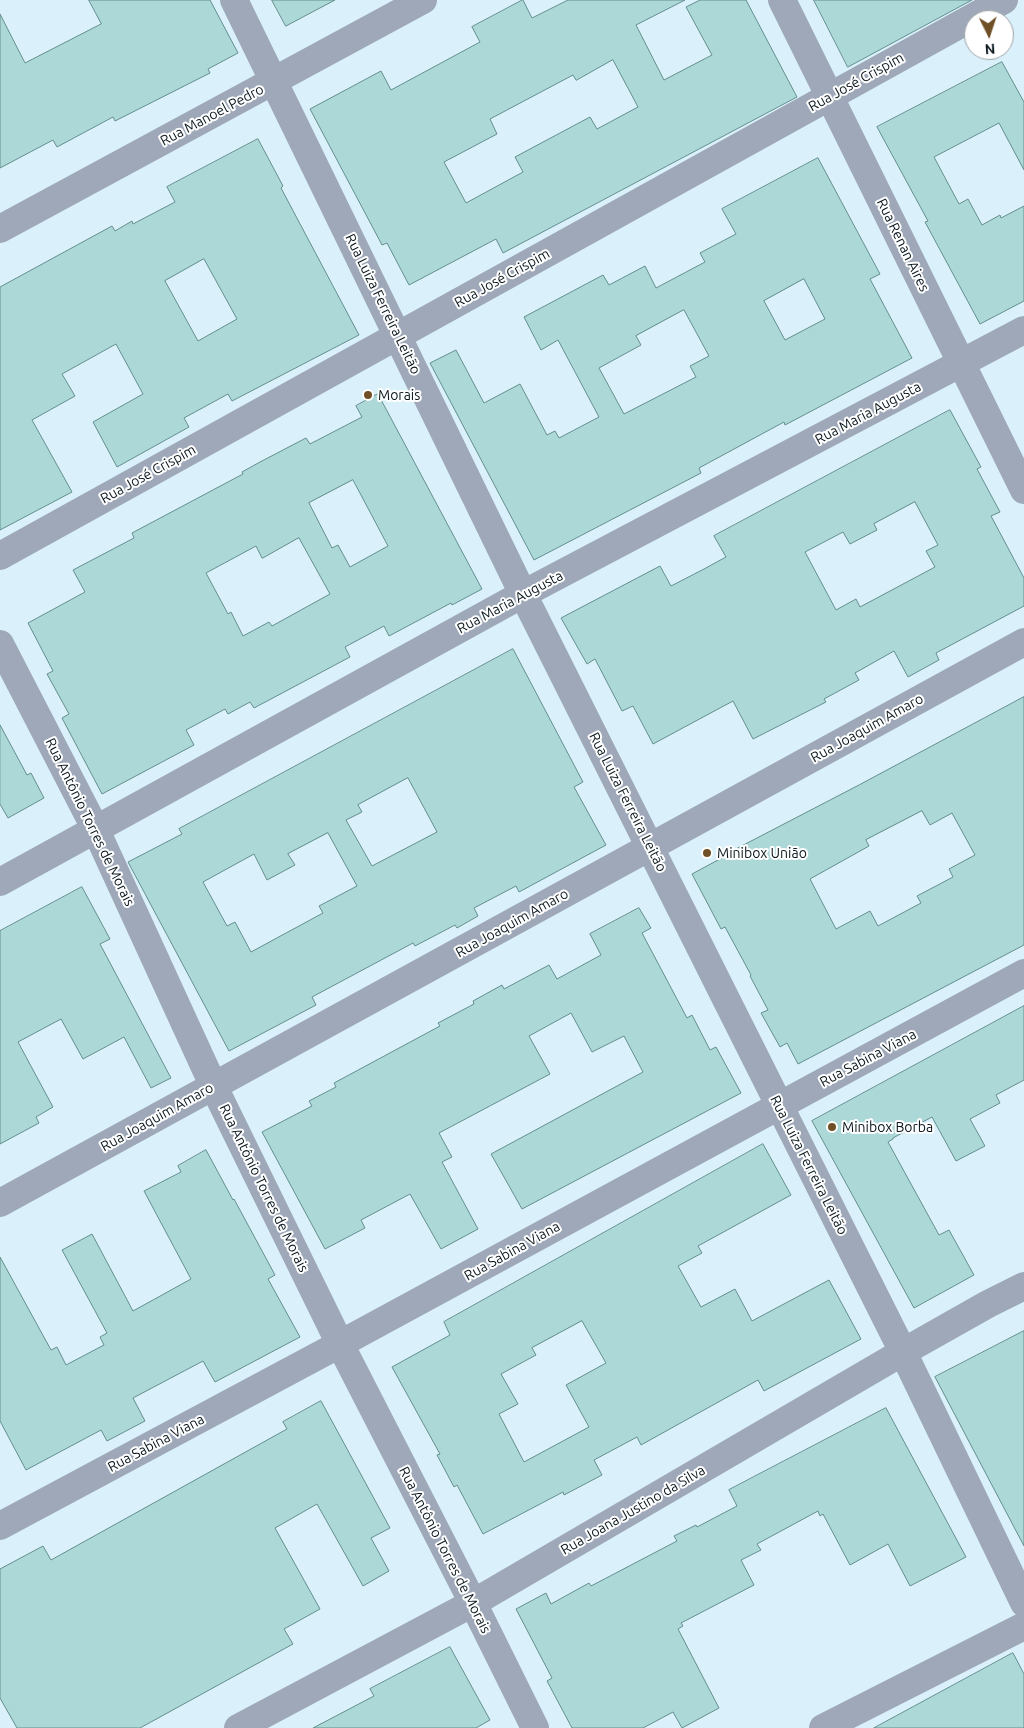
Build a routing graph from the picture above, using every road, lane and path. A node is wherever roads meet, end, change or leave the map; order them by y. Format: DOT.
graph roads {
  1 [pos="234,0"];
  2 [pos="423,0"];
  3 [pos="782,0"];
  4 [pos="1004,0"];
  5 [pos="274,82"];
  6 [pos="829,97"];
  7 [pos="0,229"];
  8 [pos="1024,330"];
  9 [pos="398,336"];
  10 [pos="962,364"];
  11 [pos="1024,490"];
  12 [pos="0,556"];
  13 [pos="523,594"];
  14 [pos="1024,642"];
  15 [pos="0,644"];
  16 [pos="96,830"];
  17 [pos="651,847"];
  18 [pos="0,882"];
  19 [pos="1024,973"];
  20 [pos="213,1085"];
  21 [pos="779,1106"];
  22 [pos="0,1203"];
  23 [pos="1024,1286"];
  24 [pos="340,1344"];
  25 [pos="903,1352"];
  26 [pos="0,1526"];
  27 [pos="473,1603"];
  28 [pos="1024,1603"];
  29 [pos="1024,1626"];
  30 [pos="238,1728"];
  31 [pos="535,1728"];
  32 [pos="823,1728"];
  1 -- 5 [label="street, Rua Luiza Ferreira Leitão"];
  2 -- 5 [label="street, Rua Manoel Pedro"];
  3 -- 6 [label="street, Rua Renan Aires"];
  4 -- 6 [label="street, Rua José Crispim"];
  5 -- 7 [label="street, Rua Manoel Pedro"];
  5 -- 9 [label="street, Rua Luiza Ferreira Leitão"];
  6 -- 9 [label="street, Rua José Crispim"];
  6 -- 10 [label="street, Rua Renan Aires"];
  8 -- 10 [label="street, Rua Maria Augusta"];
  9 -- 12 [label="street, Rua José Crispim"];
  9 -- 13 [label="street, Rua Luiza Ferreira Leitão"];
  10 -- 11 [label="street, Rua Renan Aires"];
  10 -- 13 [label="street, Rua Maria Augusta"];
  13 -- 16 [label="street, Rua Maria Augusta"];
  13 -- 17 [label="street, Rua Luiza Ferreira Leitão"];
  14 -- 17 [label="street, Rua Joaquim Amaro"];
  15 -- 16 [label="street, Rua Antônio Torres de Morais"];
  16 -- 18 [label="street, Rua Maria Augusta"];
  16 -- 20 [label="street, Rua Antônio Torres de Morais"];
  17 -- 20 [label="street, Rua Joaquim Amaro"];
  17 -- 21 [label="street, Rua Luiza Ferreira Leitão"];
  19 -- 21 [label="street, Rua Sabina Viana"];
  20 -- 22 [label="street, Rua Joaquim Amaro"];
  20 -- 24 [label="street, Rua Antônio Torres de Morais"];
  21 -- 24 [label="street, Rua Sabina Viana"];
  21 -- 25 [label="street, Rua Luiza Ferreira Leitão"];
  23 -- 25 [label="street, Rua Joana Justino da Silva"];
  24 -- 26 [label="street, Rua Sabina Viana"];
  24 -- 27 [label="street, Rua Antônio Torres de Morais"];
  25 -- 27 [label="street, Rua Joana Justino da Silva"];
  25 -- 28 [label="street, Rua Luiza Ferreira Leitão"];
  27 -- 30 [label="street, Rua Joana Justino da Silva"];
  27 -- 31 [label="street, Rua Antônio Torres de Morais"];
  29 -- 32 [label="street"];
}
